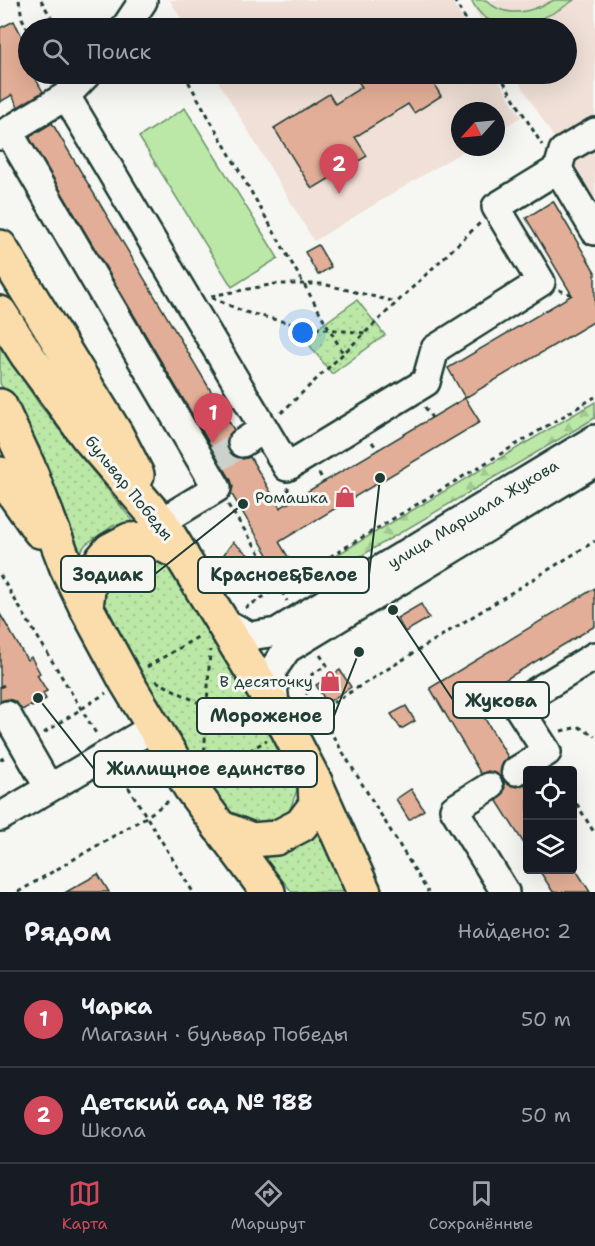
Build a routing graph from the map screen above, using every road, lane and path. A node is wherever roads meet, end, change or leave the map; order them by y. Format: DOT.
graph roads {
  1 [pos="19,0"];
  2 [pos="41,0"];
  3 [pos="143,0"];
  4 [pos="454,0"];
  5 [pos="22,18"];
  6 [pos="51,18"];
  7 [pos="132,18"];
  8 [pos="465,18"];
  9 [pos="77,84"];
  10 [pos="190,84"];
  11 [pos="505,84"];
  12 [pos="66,96"];
  13 [pos="595,132"];
  14 [pos="4,134"];
  15 [pos="558,170"];
  16 [pos="496,207"];
  17 [pos="595,231"];
  18 [pos="0,247"];
  19 [pos="304,284"];
  20 [pos="397,302"];
  21 [pos="0,313"];
  22 [pos="330,329"];
  23 [pos="365,333"];
  24 [pos="343,353"];
  25 [pos="595,396"];
  26 [pos="0,406"];
  27 [pos="253,436"];
  28 [pos="595,440"];
  29 [pos="595,462"];
  30 [pos="211,472"];
  31 [pos="0,474"];
  32 [pos="161,522"];
  33 [pos="181,554"];
  34 [pos="265,561"];
  35 [pos="67,568"];
  36 [pos="273,576"];
  37 [pos="279,587"];
  38 [pos="86,607"];
  39 [pos="215,626"];
  40 [pos="304,628"];
  41 [pos="595,656"];
  42 [pos="133,677"];
  43 [pos="3,698"];
  44 [pos="207,707"];
  45 [pos="275,707"];
  46 [pos="154,727"];
  47 [pos="595,736"];
  48 [pos="537,737"];
  49 [pos="269,739"];
  50 [pos="25,746"];
  51 [pos="0,760"];
  52 [pos="204,769"];
  53 [pos="516,771"];
  54 [pos="315,782"];
  55 [pos="489,787"];
  56 [pos="49,788"];
  57 [pos="577,803"];
  58 [pos="0,817"];
  59 [pos="219,827"];
  60 [pos="595,834"];
  61 [pos="364,888"];
  62 [pos="268,892"];
  63 [pos="428,892"];
  64 [pos="505,892"];
  1 -- 5 [label="path"];
  2 -- 6 [label="path"];
  3 -- 7 [label="street"];
  4 -- 8 [label="path"];
  9 -- 12 [label="street"];
  10 -- 19 [label="path"];
  11 -- 15 [label="path"];
  12 -- 14 [label="street"];
  12 -- 27 [label="street"];
  13 -- 15 [label="street"];
  14 -- 30 [label="street"];
  15 -- 16 [label="street"];
  15 -- 17 [label="street"];
  16 -- 20 [label="path"];
  16 -- 27 [label="street"];
  18 -- 32 [label="main road"];
  19 -- 20 [label="path"];
  19 -- 22 [label="path"];
  19 -- 22 [label="path"];
  20 -- 23 [label="path"];
  21 -- 32 [label="main road, бульвар Победы"];
  22 -- 23 [label="path"];
  22 -- 24 [label="path"];
  23 -- 24 [label="path"];
  24 -- 27 [label="path"];
  25 -- 37 [label="path"];
  26 -- 35 [label="main road"];
  28 -- 40 [label="street, улица Маршала Жукова"];
  29 -- 40 [label="street, улица Маршала Жукова"];
  30 -- 32 [label="street"];
  30 -- 34 [label="path"];
  31 -- 35 [label="main road"];
  32 -- 33 [label="main road, бульвар Победы"];
  33 -- 38 [label="main road"];
  33 -- 39 [label="main road, бульвар Победы"];
  35 -- 38 [label="main road"];
  36 -- 37 [label="path"];
  37 -- 39 [label="path"];
  37 -- 40 [label="path"];
  38 -- 42 [label="main road"];
  39 -- 40 [label="street, улица Маршала Жукова"];
  39 -- 42 [label="path"];
  39 -- 44 [label="path"];
  39 -- 45 [label="main road, бульвар Победы"];
  40 -- 45 [label="street, улица Маршала Жукова"];
  40 -- 63 [label="path"];
  41 -- 48 [label="street"];
  42 -- 44 [label="path"];
  42 -- 46 [label="main road"];
  42 -- 50 [label="path"];
  43 -- 50 [label="street"];
  44 -- 49 [label="path"];
  44 -- 52 [label="path"];
  45 -- 54 [label="main road, бульвар Победы"];
  46 -- 56 [label="street"];
  46 -- 59 [label="main road"];
  47 -- 48 [label="path"];
  48 -- 53 [label="street"];
  50 -- 51 [label="path"];
  50 -- 56 [label="street"];
  54 -- 59 [label="main road"];
  54 -- 61 [label="main road, бульвар Победы"];
  55 -- 64 [label="street"];
  56 -- 58 [label="street"];
  57 -- 60 [label="path"];
  59 -- 62 [label="main road"];
}
